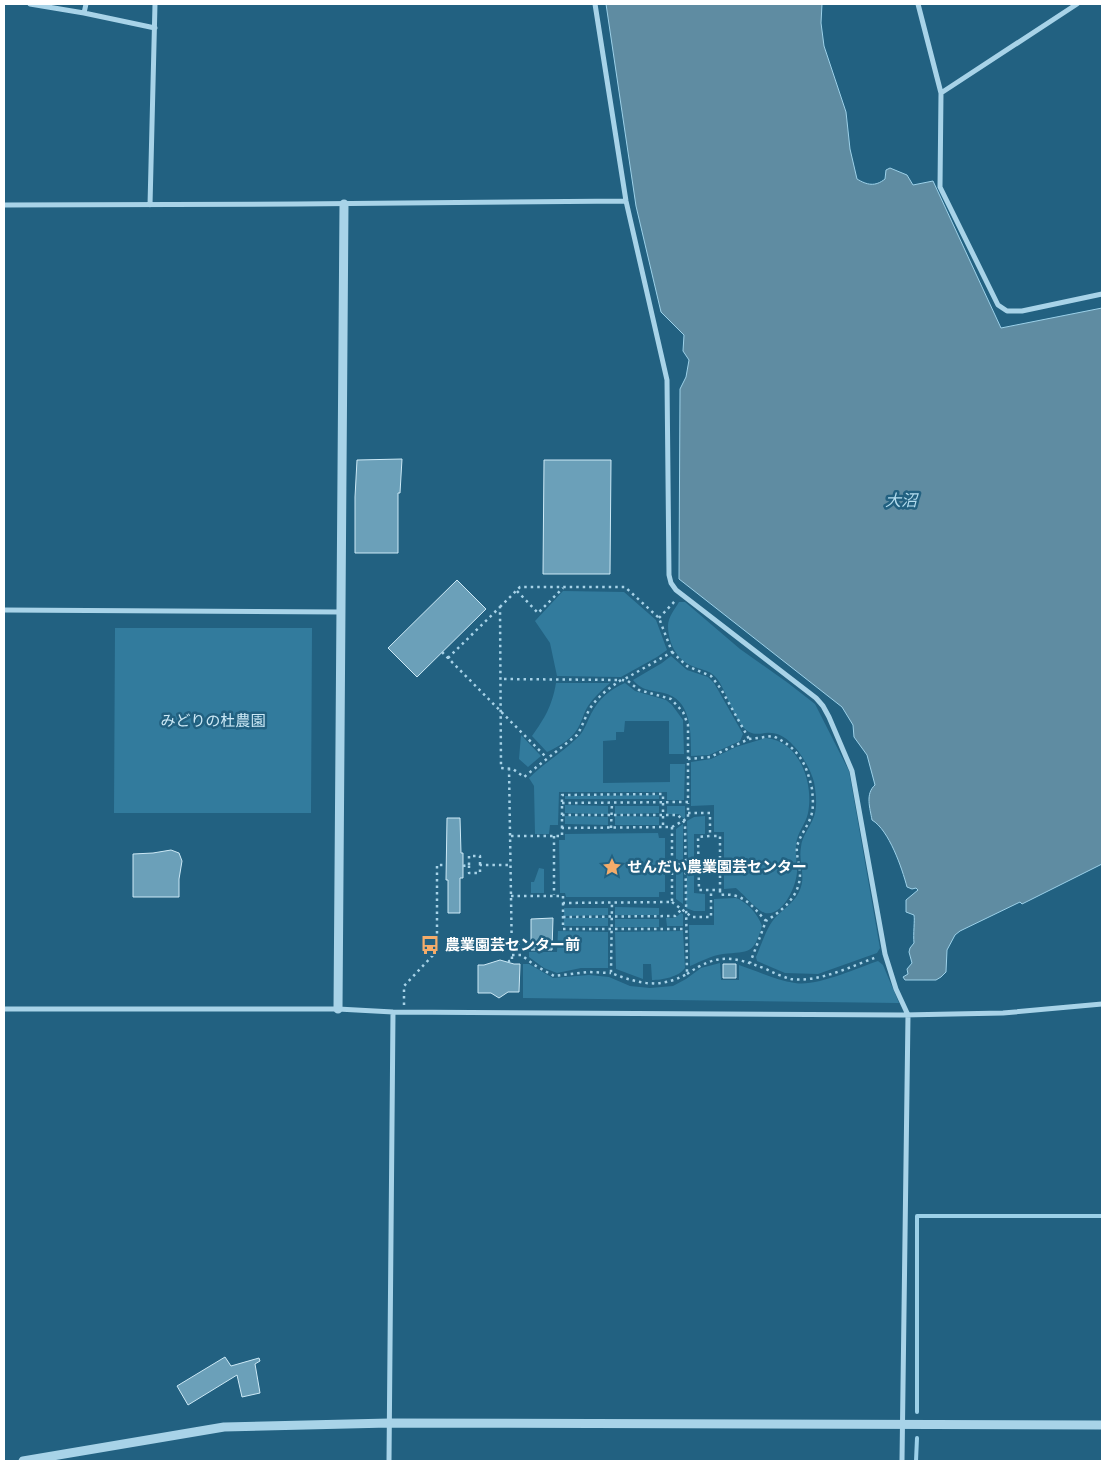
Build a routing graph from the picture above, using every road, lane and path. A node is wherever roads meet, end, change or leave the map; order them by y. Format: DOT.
graph roads {
  1 [pos="30,4"];
  2 [pos="86,4"];
  3 [pos="155,4"];
  4 [pos="595,4"];
  5 [pos="918,4"];
  6 [pos="1077,4"];
  7 [pos="84,13"];
  8 [pos="155,28"];
  9 [pos="941,93"];
  10 [pos="626,201"];
  11 [pos="344,204"];
  12 [pos="4,205"];
  13 [pos="150,205"];
  14 [pos="1102,294"];
  15 [pos="564,587"];
  16 [pos="517,591"];
  17 [pos="682,595"];
  18 [pos="500,607"];
  19 [pos="4,610"];
  20 [pos="340,612"];
  21 [pos="659,618"];
  22 [pos="442,652"];
  23 [pos="672,652"];
  24 [pos="448,658"];
  25 [pos="500,679"];
  26 [pos="621,680"];
  27 [pos="501,710"];
  28 [pos="749,739"];
  29 [pos="547,758"];
  30 [pos="688,760"];
  31 [pos="509,768"];
  32 [pos="664,802"];
  33 [pos="688,802"];
  34 [pos="562,803"];
  35 [pos="612,803"];
  36 [pos="688,813"];
  37 [pos="562,815"];
  38 [pos="612,815"];
  39 [pos="663,815"];
  40 [pos="684,821"];
  41 [pos="664,827"];
  42 [pos="672,827"];
  43 [pos="562,828"];
  44 [pos="611,828"];
  45 [pos="511,836"];
  46 [pos="554,836"];
  47 [pos="710,836"];
  48 [pos="480,864"];
  49 [pos="672,864"];
  50 [pos="686,864"];
  51 [pos="699,864"];
  52 [pos="720,864"];
  53 [pos="446,866"];
  54 [pos="463,866"];
  55 [pos="469,866"];
  56 [pos="511,866"];
  57 [pos="711,890"];
  58 [pos="720,890"];
  59 [pos="511,896"];
  60 [pos="554,896"];
  61 [pos="612,902"];
  62 [pos="672,902"];
  63 [pos="563,903"];
  64 [pos="682,909"];
  65 [pos="686,912"];
  66 [pos="563,917"];
  67 [pos="612,917"];
  68 [pos="766,922"];
  69 [pos="612,929"];
  70 [pos="686,929"];
  71 [pos="531,943"];
  72 [pos="511,944"];
  73 [pos="885,954"];
  74 [pos="512,955"];
  75 [pos="509,963"];
  76 [pos="750,963"];
  77 [pos="612,974"];
  78 [pos="686,974"];
  79 [pos="1102,1004"];
  80 [pos="4,1009"];
  81 [pos="338,1009"];
  82 [pos="393,1012"];
  83 [pos="404,1012"];
  84 [pos="908,1015"];
  85 [pos="389,1423"];
  86 [pos="902,1424"];
  87 [pos="1102,1425"];
  88 [pos="22,1461"];
  89 [pos="389,1461"];
  90 [pos="902,1461"];
  1 -- 7 [label="street"];
  2 -- 7 [label="street"];
  3 -- 8 [label="street"];
  4 -- 10 [label="street"];
  5 -- 9 [label="street"];
  6 -- 9 [label="street"];
  7 -- 8 [label="street"];
  8 -- 13 [label="street"];
  9 -- 14 [label="street"];
  10 -- 11 [label="street"];
  10 -- 17 [label="street"];
  11 -- 13 [label="street"];
  11 -- 20 [label="street"];
  12 -- 13 [label="street"];
  15 -- 16 [label="path"];
  15 -- 16 [label="path"];
  15 -- 21 [label="path"];
  16 -- 18 [label="path"];
  17 -- 21 [label="path"];
  17 -- 73 [label="street"];
  18 -- 24 [label="path"];
  18 -- 25 [label="path"];
  19 -- 20 [label="street"];
  20 -- 81 [label="street"];
  21 -- 23 [label="path"];
  22 -- 24 [label="path"];
  23 -- 26 [label="path"];
  23 -- 28 [label="path"];
  24 -- 27 [label="path"];
  25 -- 26 [label="path"];
  25 -- 27 [label="path"];
  26 -- 29 [label="path"];
  26 -- 30 [label="path"];
  27 -- 29 [label="path"];
  27 -- 31 [label="path"];
  28 -- 30 [label="path"];
  28 -- 68 [label="path"];
  29 -- 31 [label="path"];
  30 -- 33 [label="path"];
  31 -- 45 [label="path"];
  32 -- 33 [label="path"];
  32 -- 34 [label="path"];
  32 -- 35 [label="path"];
  32 -- 39 [label="path"];
  33 -- 36 [label="path"];
  34 -- 35 [label="path"];
  34 -- 37 [label="path"];
  35 -- 38 [label="path"];
  36 -- 40 [label="path"];
  36 -- 47 [label="path"];
  37 -- 38 [label="path"];
  37 -- 43 [label="path"];
  38 -- 39 [label="path"];
  38 -- 44 [label="path"];
  39 -- 40 [label="path"];
  39 -- 41 [label="path"];
  40 -- 42 [label="path"];
  40 -- 50 [label="path"];
  41 -- 42 [label="path"];
  41 -- 44 [label="path"];
  42 -- 49 [label="path"];
  43 -- 44 [label="path"];
  43 -- 46 [label="path"];
  45 -- 46 [label="path"];
  45 -- 56 [label="path"];
  46 -- 60 [label="path"];
  47 -- 51 [label="path"];
  47 -- 52 [label="path"];
  48 -- 55 [label="path"];
  48 -- 55 [label="path"];
  48 -- 56 [label="path"];
  49 -- 50 [label="path"];
  49 -- 62 [label="path"];
  50 -- 51 [label="path"];
  50 -- 65 [label="path"];
  51 -- 52 [label="path"];
  51 -- 57 [label="path"];
  52 -- 58 [label="path"];
  53 -- 83 [label="path"];
  54 -- 55 [label="path"];
  56 -- 59 [label="path"];
  57 -- 58 [label="path"];
  57 -- 65 [label="path"];
  58 -- 68 [label="path"];
  59 -- 60 [label="path"];
  59 -- 72 [label="path"];
  60 -- 63 [label="path"];
  61 -- 62 [label="path"];
  61 -- 63 [label="path"];
  61 -- 67 [label="path"];
  62 -- 64 [label="path"];
  63 -- 66 [label="path"];
  64 -- 65 [label="path"];
  64 -- 67 [label="path"];
  65 -- 70 [label="path"];
  66 -- 67 [label="path"];
  66 -- 69 [label="path"];
  67 -- 69 [label="path"];
  68 -- 76 [label="path"];
  69 -- 70 [label="path"];
  69 -- 77 [label="path"];
  70 -- 78 [label="path"];
  71 -- 72 [label="path"];
  72 -- 74 [label="path"];
  73 -- 76 [label="path"];
  73 -- 84 [label="street"];
  74 -- 75 [label="path"];
  74 -- 77 [label="path"];
  76 -- 78 [label="path"];
  77 -- 78 [label="path"];
  79 -- 84 [label="street"];
  80 -- 81 [label="street"];
  81 -- 82 [label="street"];
  82 -- 83 [label="street"];
  82 -- 85 [label="street"];
  83 -- 84 [label="street"];
  84 -- 86 [label="street"];
  85 -- 86 [label="street"];
  85 -- 88 [label="street"];
  85 -- 89 [label="street"];
  86 -- 87 [label="street"];
  86 -- 90 [label="street"];
}
